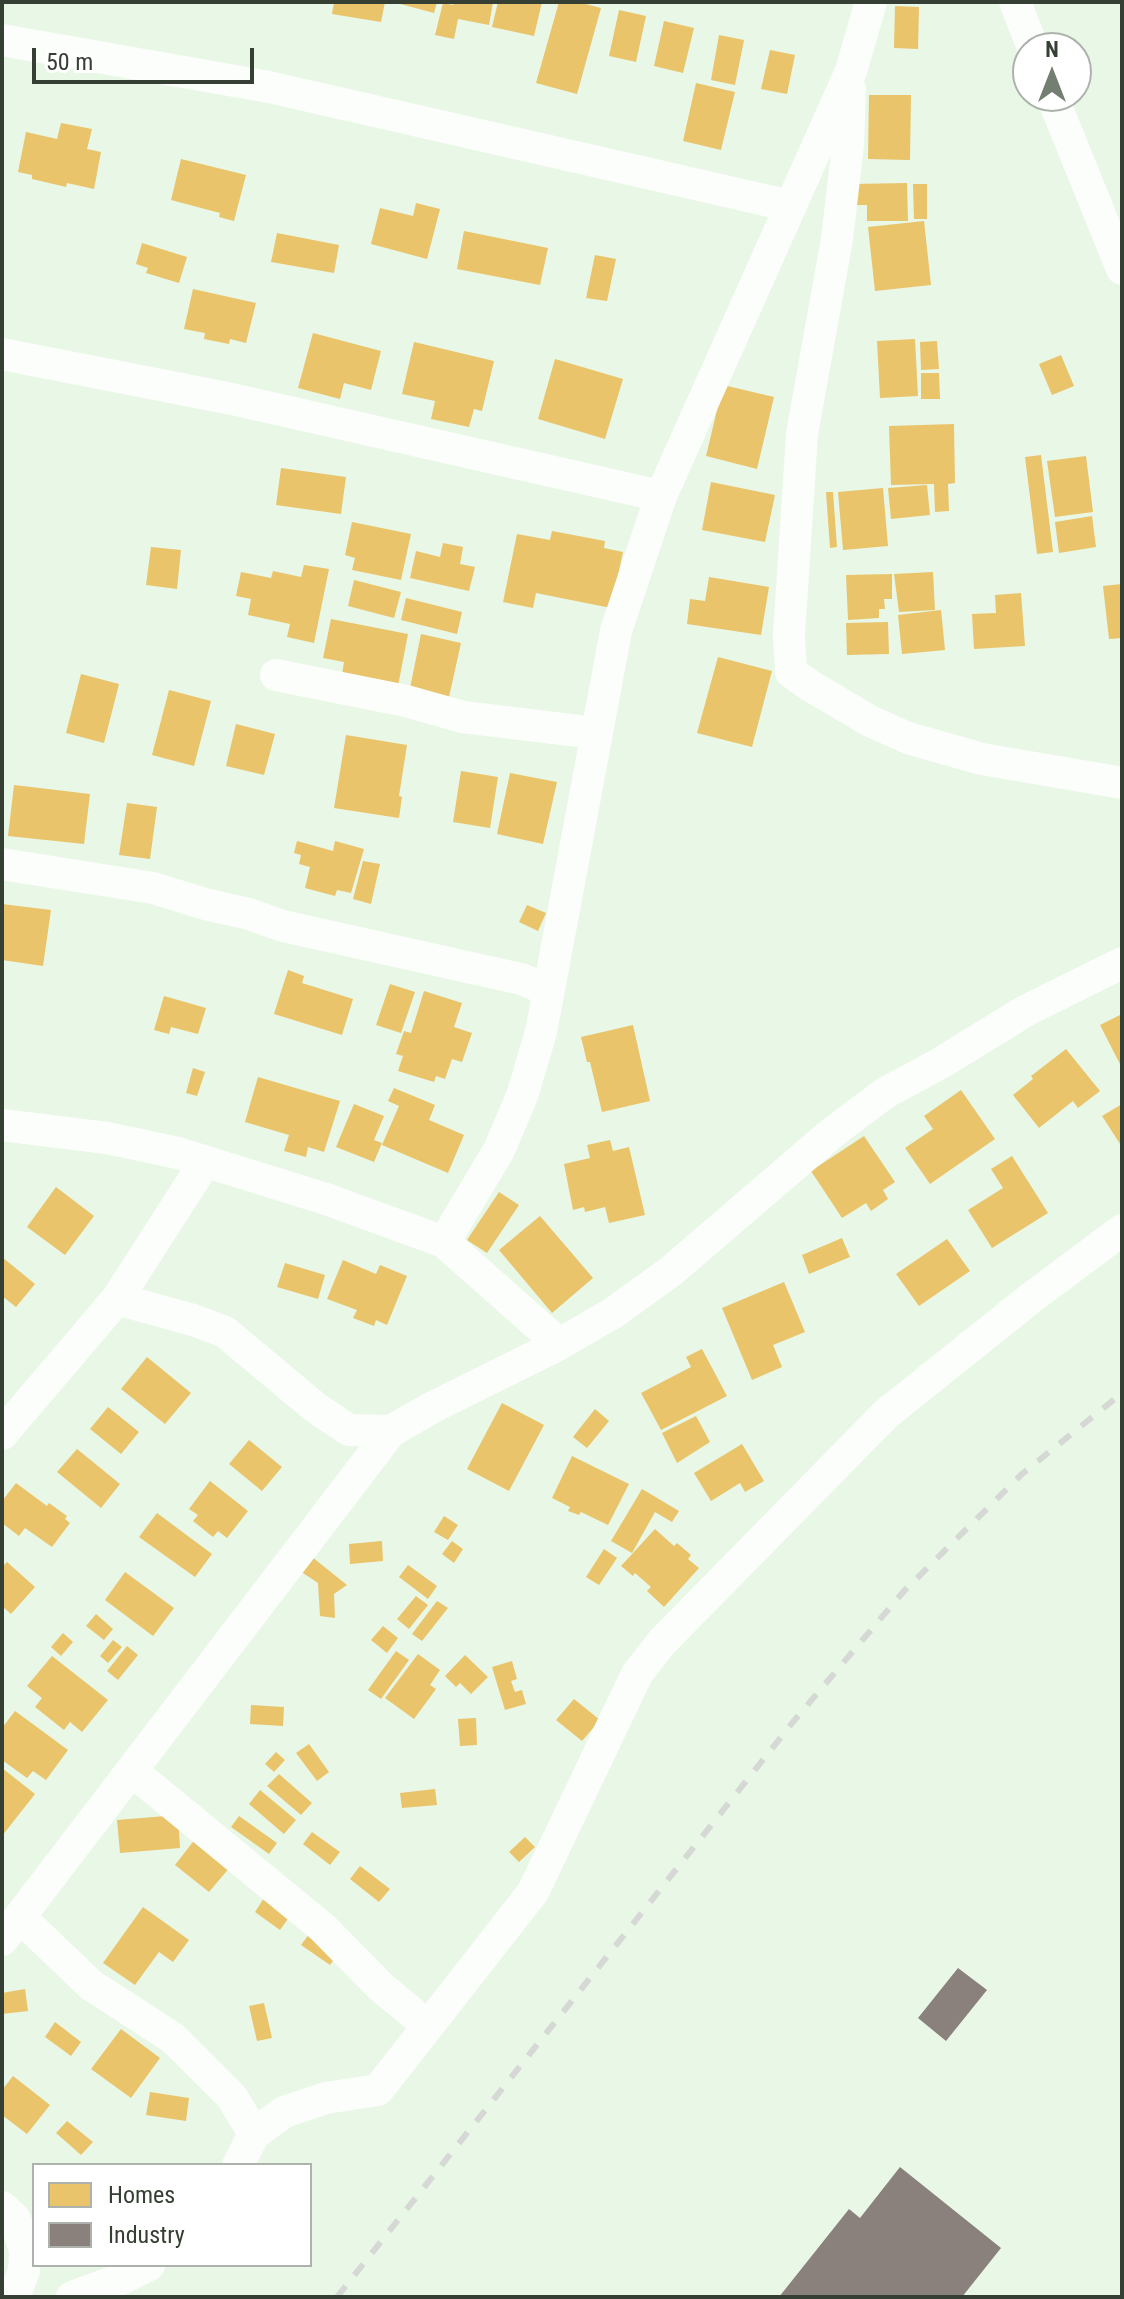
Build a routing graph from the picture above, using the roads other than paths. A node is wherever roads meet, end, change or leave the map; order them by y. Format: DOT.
graph roads {
  1 [pos="871,2"];
  2 [pos="1015,2"];
  3 [pos="1027,32"];
  4 [pos="2,40"];
  5 [pos="851,71"];
  6 [pos="1058,112"];
  7 [pos="791,206"];
  8 [pos="1122,269"];
  9 [pos="2,354"];
  10 [pos="661,496"];
  11 [pos="276,675"];
  12 [pos="595,733"];
  13 [pos="1122,783"];
  14 [pos="2,864"];
  15 [pos="1122,963"];
  16 [pos="548,990"];
  17 [pos="2,1125"];
  18 [pos="205,1162"];
  19 [pos="1122,1230"];
  20 [pos="444,1242"];
  21 [pos="117,1299"];
  22 [pos="556,1346"];
  23 [pos="391,1431"];
  24 [pos="2,1434"];
  25 [pos="132,1771"];
  26 [pos="11,1929"];
  27 [pos="427,2025"];
  28 [pos="254,2134"];
  29 [pos="239,2163"];
  30 [pos="2,2207"];
  31 [pos="145,2267"];
  32 [pos="14,2297"];
  33 [pos="72,2297"];
  1 -- 5 [label="street"];
  2 -- 3 [label="street"];
  4 -- 7 [label="street"];
  5 -- 7 [label="street"];
  5 -- 13 [label="street"];
  6 -- 8 [label="street"];
  7 -- 10 [label="street"];
  9 -- 10 [label="street"];
  10 -- 12 [label="street"];
  11 -- 12 [label="street"];
  12 -- 16 [label="street"];
  14 -- 16 [label="street"];
  15 -- 22 [label="street"];
  16 -- 20 [label="street"];
  17 -- 18 [label="street"];
  18 -- 20 [label="street"];
  18 -- 21 [label="street"];
  19 -- 27 [label="street"];
  20 -- 22 [label="street"];
  21 -- 23 [label="street"];
  21 -- 24 [label="street"];
  22 -- 23 [label="street"];
  23 -- 25 [label="street"];
  25 -- 26 [label="street"];
  25 -- 27 [label="street"];
  26 -- 28 [label="street"];
  27 -- 28 [label="street"];
  28 -- 29 [label="street"];
  30 -- 32 [label="street"];
  31 -- 33 [label="street"];
}
